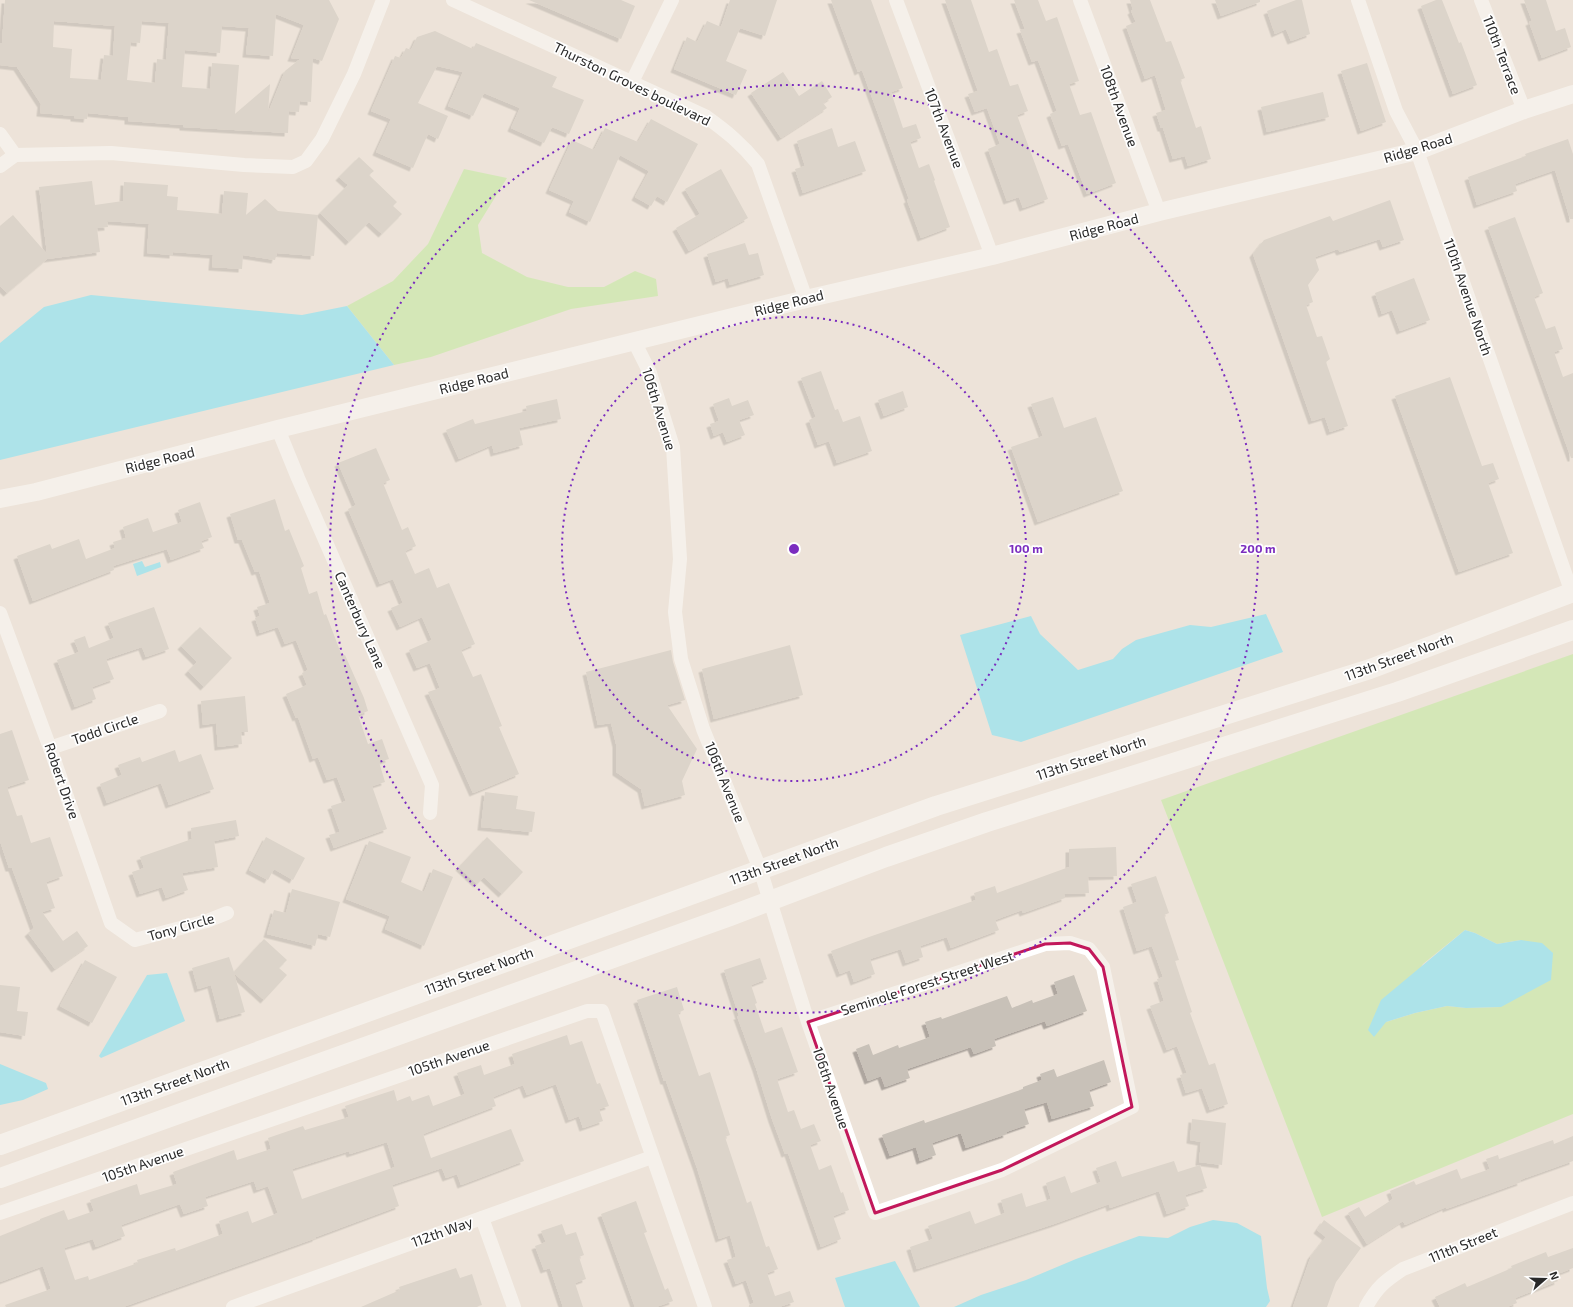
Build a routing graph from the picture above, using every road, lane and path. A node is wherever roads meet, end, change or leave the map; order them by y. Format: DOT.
graph roads {
  1 [pos="383,0"];
  2 [pos="453,0"];
  3 [pos="672,0"];
  4 [pos="896,0"];
  5 [pos="1080,0"];
  6 [pos="1358,0"];
  7 [pos="1481,0"];
  8 [pos="632,82"];
  9 [pos="1573,94"];
  10 [pos="1524,110"];
  11 [pos="0,134"];
  12 [pos="1417,151"];
  13 [pos="15,155"];
  14 [pos="0,166"];
  15 [pos="1159,212"];
  16 [pos="992,256"];
  17 [pos="806,299"];
  18 [pos="634,341"];
  19 [pos="278,429"];
  20 [pos="0,499"];
  21 [pos="1573,594"];
  22 [pos="0,613"];
  23 [pos="1573,630"];
  24 [pos="160,711"];
  25 [pos="50,748"];
  26 [pos="430,813"];
  27 [pos="760,869"];
  28 [pos="770,901"];
  29 [pos="227,913"];
  30 [pos="136,940"];
  31 [pos="808,1022"];
  32 [pos="0,1145"];
  33 [pos="652,1157"];
  34 [pos="0,1178"];
  35 [pos="1573,1203"];
  36 [pos="0,1213"];
  37 [pos="875,1213"];
  38 [pos="482,1218"];
  39 [pos="233,1307"];
  40 [pos="514,1307"];
  41 [pos="705,1307"];
  42 [pos="1366,1307"];
  1 -- 13 [label="street"];
  2 -- 8 [label="street, Thurston Groves boulevard"];
  3 -- 8 [label="street"];
  4 -- 16 [label="street, 107th Avenue"];
  5 -- 15 [label="street, 108th Avenue"];
  6 -- 12 [label="street, 110th Avenue North"];
  7 -- 10 [label="street, 110th Terrace"];
  8 -- 17 [label="street, Thurston Groves boulevard"];
  9 -- 10 [label="street, Ridge Road"];
  10 -- 12 [label="street, Ridge Road"];
  11 -- 13 [label="street"];
  12 -- 15 [label="street, Ridge Road"];
  12 -- 21 [label="street, 110th Avenue North"];
  13 -- 14 [label="street"];
  15 -- 16 [label="street, Ridge Road"];
  16 -- 17 [label="street, Ridge Road"];
  17 -- 18 [label="street, Ridge Road"];
  18 -- 19 [label="street, Ridge Road"];
  18 -- 27 [label="street, 106th Avenue"];
  19 -- 20 [label="street, Ridge Road"];
  19 -- 26 [label="street, Canterbury Lane"];
  21 -- 27 [label="main road, 113th Street North"];
  22 -- 25 [label="street, Robert Drive"];
  23 -- 28 [label="main road, 113th Street North"];
  24 -- 25 [label="street, Todd Circle"];
  25 -- 30 [label="street, Robert Drive"];
  27 -- 28 [label="street, 106th Avenue"];
  27 -- 32 [label="main road, 113th Street North"];
  28 -- 31 [label="street, 106th Avenue"];
  28 -- 34 [label="main road, 113th Street North"];
  29 -- 30 [label="street, Tony Circle"];
  31 -- 37 [label="street, 106th Avenue"];
  31 -- 37 [label="street, Seminole Forest Street West"];
  33 -- 36 [label="street, 105th Avenue"];
  33 -- 38 [label="street, 112th Way"];
  33 -- 41 [label="street, 105th Avenue"];
  35 -- 42 [label="street, 111th Street"];
  38 -- 39 [label="street, 112th Way"];
  38 -- 40 [label="street"];
}
